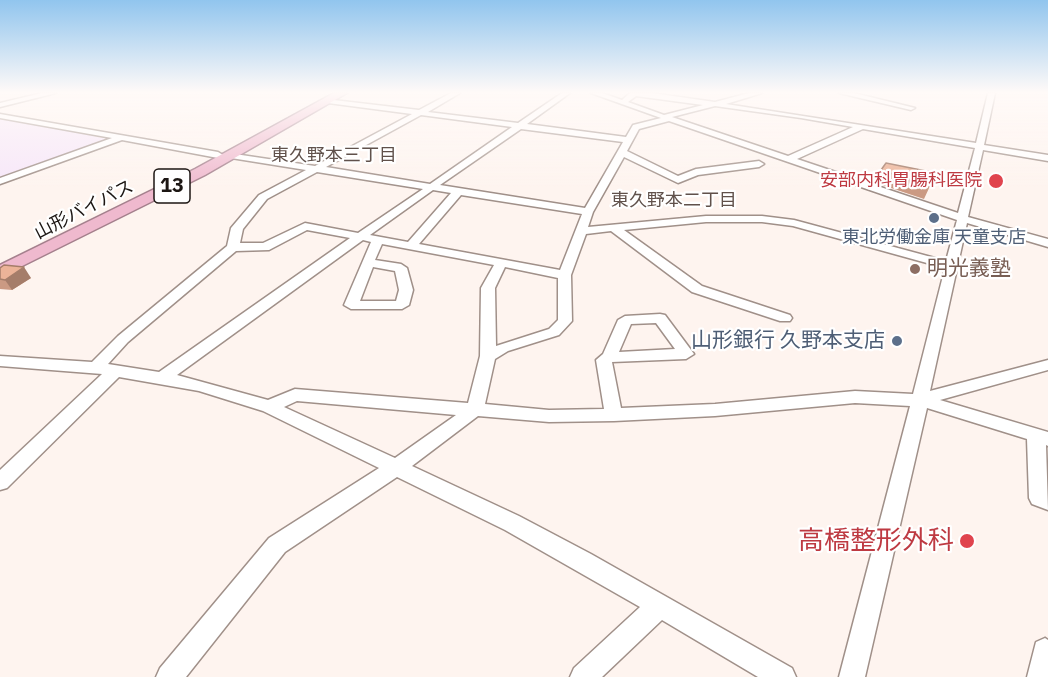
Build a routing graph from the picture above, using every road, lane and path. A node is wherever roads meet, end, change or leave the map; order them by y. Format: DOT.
graph roads {
  1 [pos="47,125"];
  2 [pos="280,125"];
  3 [pos="401,125"];
  4 [pos="509,125"];
  5 [pos="644,125"];
  6 [pos="686,125"];
  7 [pos="854,125"];
  8 [pos="983,125"];
  9 [pos="520,126"];
  10 [pos="863,126"];
  11 [pos="121,138"];
  12 [pos="628,140"];
  13 [pos="978,145"];
  14 [pos="621,153"];
  15 [pos="225,155"];
  16 [pos="1048,158"];
  17 [pos="789,159"];
  18 [pos="759,164"];
  19 [pos="315,168"];
  20 [pos="0,181"];
  21 [pos="431,188"];
  22 [pos="458,192"];
  23 [pos="588,212"];
  24 [pos="961,218"];
  25 [pos="614,228"];
  26 [pos="580,231"];
  27 [pos="361,236"];
  28 [pos="378,240"];
  29 [pos="1048,243"];
  30 [pos="411,246"];
  31 [pos="233,247"];
  32 [pos="30,258"];
  33 [pos="0,261"];
  34 [pos="368,263"];
  35 [pos="501,263"];
  36 [pos="952,266"];
  37 [pos="0,272"];
  38 [pos="565,275"];
  39 [pos="0,277"];
  40 [pos="785,318"];
  41 [pos="488,356"];
  42 [pos="609,357"];
  43 [pos="0,361"];
  44 [pos="1048,365"];
  45 [pos="106,369"];
  46 [pos="162,378"];
  47 [pos="920,400"];
  48 [pos="268,407"];
  49 [pos="475,410"];
  50 [pos="614,415"];
  51 [pos="1042,437"];
  52 [pos="397,467"];
  53 [pos="0,482"];
  54 [pos="1048,501"];
  55 [pos="660,605"];
  56 [pos="1048,653"];
  57 [pos="169,677"];
  58 [pos="583,677"];
  59 [pos="783,677"];
  60 [pos="852,677"];
  61 [pos="1040,677"];
  1 -- 11 [label="street"];
  2 -- 15 [label="highway, 山形バイパス / 13"];
  3 -- 19 [label="street"];
  4 -- 9 [label="street"];
  5 -- 12 [label="street"];
  6 -- 17 [label="street"];
  7 -- 10 [label="street"];
  8 -- 13 [label="street"];
  9 -- 12 [label="street"];
  9 -- 21 [label="street"];
  10 -- 13 [label="street"];
  10 -- 17 [label="street"];
  11 -- 15 [label="street"];
  11 -- 20 [label="street"];
  12 -- 14 [label="street"];
  13 -- 16 [label="street"];
  13 -- 24 [label="street"];
  14 -- 18 [label="street"];
  14 -- 23 [label="street"];
  15 -- 19 [label="street"];
  15 -- 32 [label="highway, 山形バイパス / 13"];
  15 -- 33 [label="highway, 山形バイパス / 13"];
  17 -- 24 [label="street"];
  19 -- 21 [label="street"];
  19 -- 31 [label="street"];
  21 -- 22 [label="street"];
  21 -- 27 [label="street"];
  22 -- 23 [label="street"];
  22 -- 30 [label="street"];
  23 -- 26 [label="street"];
  24 -- 29 [label="street"];
  24 -- 36 [label="street"];
  25 -- 26 [label="street"];
  25 -- 36 [label="street"];
  25 -- 40 [label="street"];
  26 -- 38 [label="street"];
  27 -- 28 [label="street"];
  27 -- 31 [label="street"];
  27 -- 46 [label="street"];
  28 -- 30 [label="street"];
  28 -- 34 [label="street"];
  30 -- 35 [label="street"];
  31 -- 45 [label="street"];
  32 -- 37 [label="highway, 山形バイパス / 13"];
  32 -- 39 [label="highway"];
  34 -- 34 [label="street"];
  35 -- 38 [label="street"];
  35 -- 41 [label="street"];
  36 -- 47 [label="street"];
  38 -- 41 [label="street"];
  41 -- 49 [label="street"];
  42 -- 42 [label="street"];
  42 -- 50 [label="street"];
  43 -- 45 [label="street"];
  44 -- 47 [label="street"];
  45 -- 46 [label="street"];
  45 -- 53 [label="street"];
  46 -- 48 [label="street"];
  47 -- 50 [label="street"];
  47 -- 51 [label="street"];
  47 -- 60 [label="street"];
  48 -- 49 [label="street"];
  48 -- 52 [label="street"];
  49 -- 50 [label="street"];
  49 -- 52 [label="street"];
  51 -- 54 [label="street"];
  52 -- 55 [label="street"];
  52 -- 57 [label="street"];
  55 -- 58 [label="street"];
  55 -- 59 [label="street"];
  56 -- 61 [label="street"];
}
